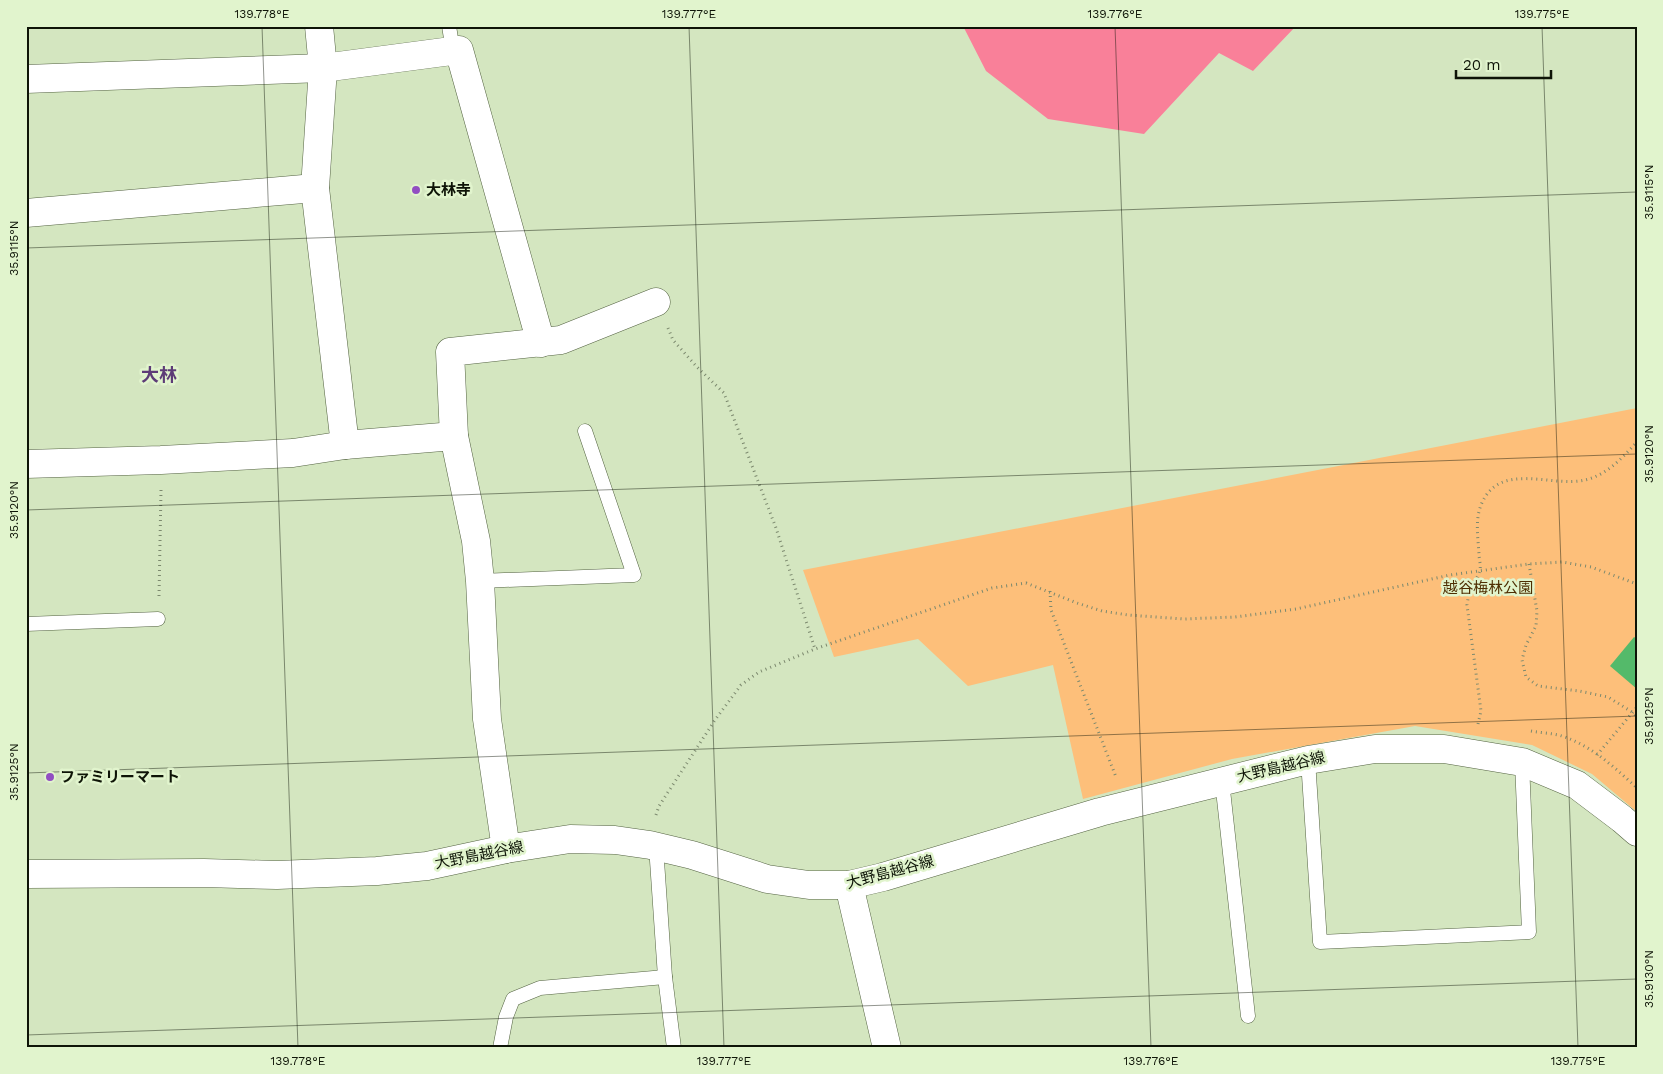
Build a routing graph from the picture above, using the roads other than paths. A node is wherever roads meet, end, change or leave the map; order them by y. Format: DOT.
graph roads {
  1 [pos="318,26"];
  2 [pos="451,39"];
  3 [pos="323,68"];
  4 [pos="26,80"];
  5 [pos="315,188"];
  6 [pos="26,213"];
  7 [pos="656,302"];
  8 [pos="541,343"];
  9 [pos="584,431"];
  10 [pos="454,436"];
  11 [pos="345,444"];
  12 [pos="26,464"];
  13 [pos="480,581"];
  14 [pos="158,620"];
  15 [pos="26,624"];
  16 [pos="1308,760"];
  17 [pos="1522,762"];
  18 [pos="1222,781"];
  19 [pos="1637,832"];
  20 [pos="656,834"];
  21 [pos="506,849"];
  22 [pos="26,874"];
  23 [pos="849,885"];
  24 [pos="665,977"];
  25 [pos="1248,1016"];
  26 [pos="500,1048"];
  27 [pos="674,1048"];
  28 [pos="886,1048"];
  1 -- 3 [label="street"];
  2 -- 3 [label="street"];
  2 -- 8 [label="street"];
  3 -- 4 [label="street"];
  3 -- 5 [label="street"];
  5 -- 6 [label="street"];
  5 -- 11 [label="street"];
  7 -- 8 [label="street"];
  8 -- 10 [label="street"];
  9 -- 13 [label="lane"];
  10 -- 11 [label="street"];
  10 -- 13 [label="street"];
  11 -- 12 [label="street"];
  13 -- 21 [label="street"];
  14 -- 15 [label="lane"];
  16 -- 17 [label="street, 大野島越谷線"];
  16 -- 17 [label="lane"];
  16 -- 18 [label="street, 大野島越谷線"];
  17 -- 19 [label="street, 大野島越谷線"];
  18 -- 23 [label="street, 大野島越谷線"];
  18 -- 25 [label="lane"];
  20 -- 21 [label="street, 大野島越谷線"];
  20 -- 23 [label="street, 大野島越谷線"];
  20 -- 24 [label="lane"];
  21 -- 22 [label="street, 大野島越谷線"];
  23 -- 28 [label="street"];
  24 -- 26 [label="lane"];
  24 -- 27 [label="lane"];
}
